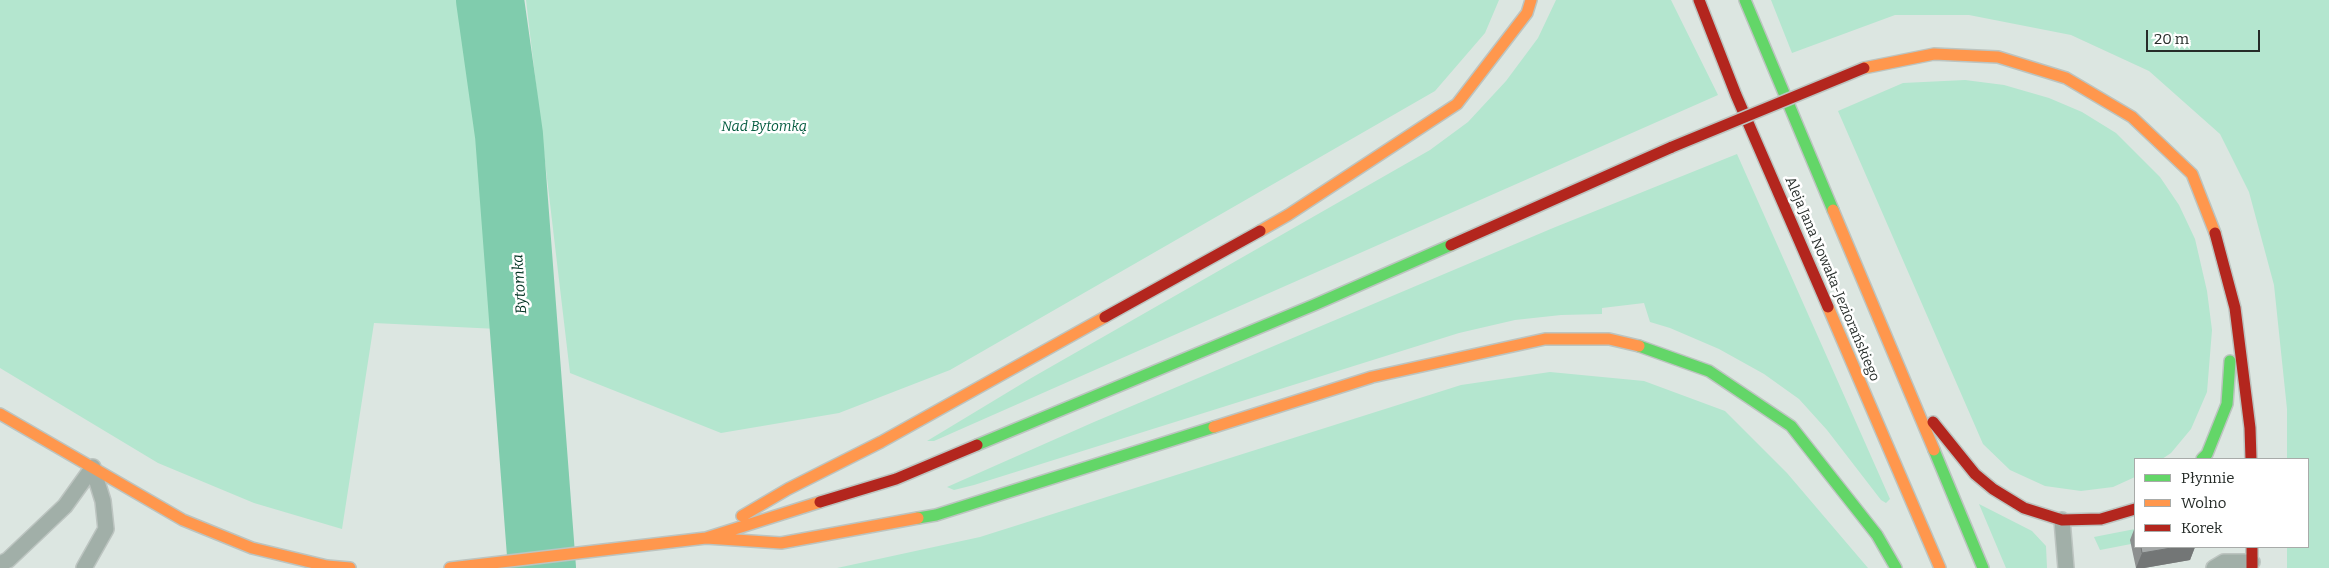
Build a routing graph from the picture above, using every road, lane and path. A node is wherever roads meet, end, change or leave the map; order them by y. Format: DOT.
graph roads {
  1 [pos="1531,0"];
  2 [pos="1699,0"];
  3 [pos="1745,0"];
  4 [pos="2235,308"];
  5 [pos="1909,391"];
  6 [pos="0,414"];
  7 [pos="2203,458"];
  8 [pos="2251,458"];
  9 [pos="93,467"];
  10 [pos="2134,509"];
  11 [pos="2062,520"];
  12 [pos="706,538"];
  13 [pos="2252,559"];
  14 [pos="0,564"];
  15 [pos="84,568"];
  16 [pos="350,568"];
  17 [pos="450,568"];
  18 [pos="1896,568"];
  19 [pos="1940,568"];
  20 [pos="1984,568"];
  21 [pos="2066,568"];
  22 [pos="2214,568"];
  1 -- 12 [label="main road"];
  2 -- 19 [label="main road, Aleja Jana Nowaka-Jeziorańskiego"];
  3 -- 5 [label="main road, Aleja Jana Nowaka-Jeziorańskiego"];
  4 -- 7 [label="main road"];
  4 -- 8 [label="main road"];
  4 -- 12 [label="main road, bridge"];
  5 -- 11 [label="main road"];
  5 -- 20 [label="main road, Aleja Jana Nowaka-Jeziorańskiego"];
  6 -- 9 [label="main road"];
  9 -- 14 [label="lane"];
  9 -- 15 [label="lane"];
  9 -- 16 [label="main road"];
  10 -- 11 [label="main road"];
  11 -- 21 [label="lane"];
  12 -- 17 [label="main road"];
  12 -- 18 [label="main road"];
  13 -- 22 [label="lane"];
}
